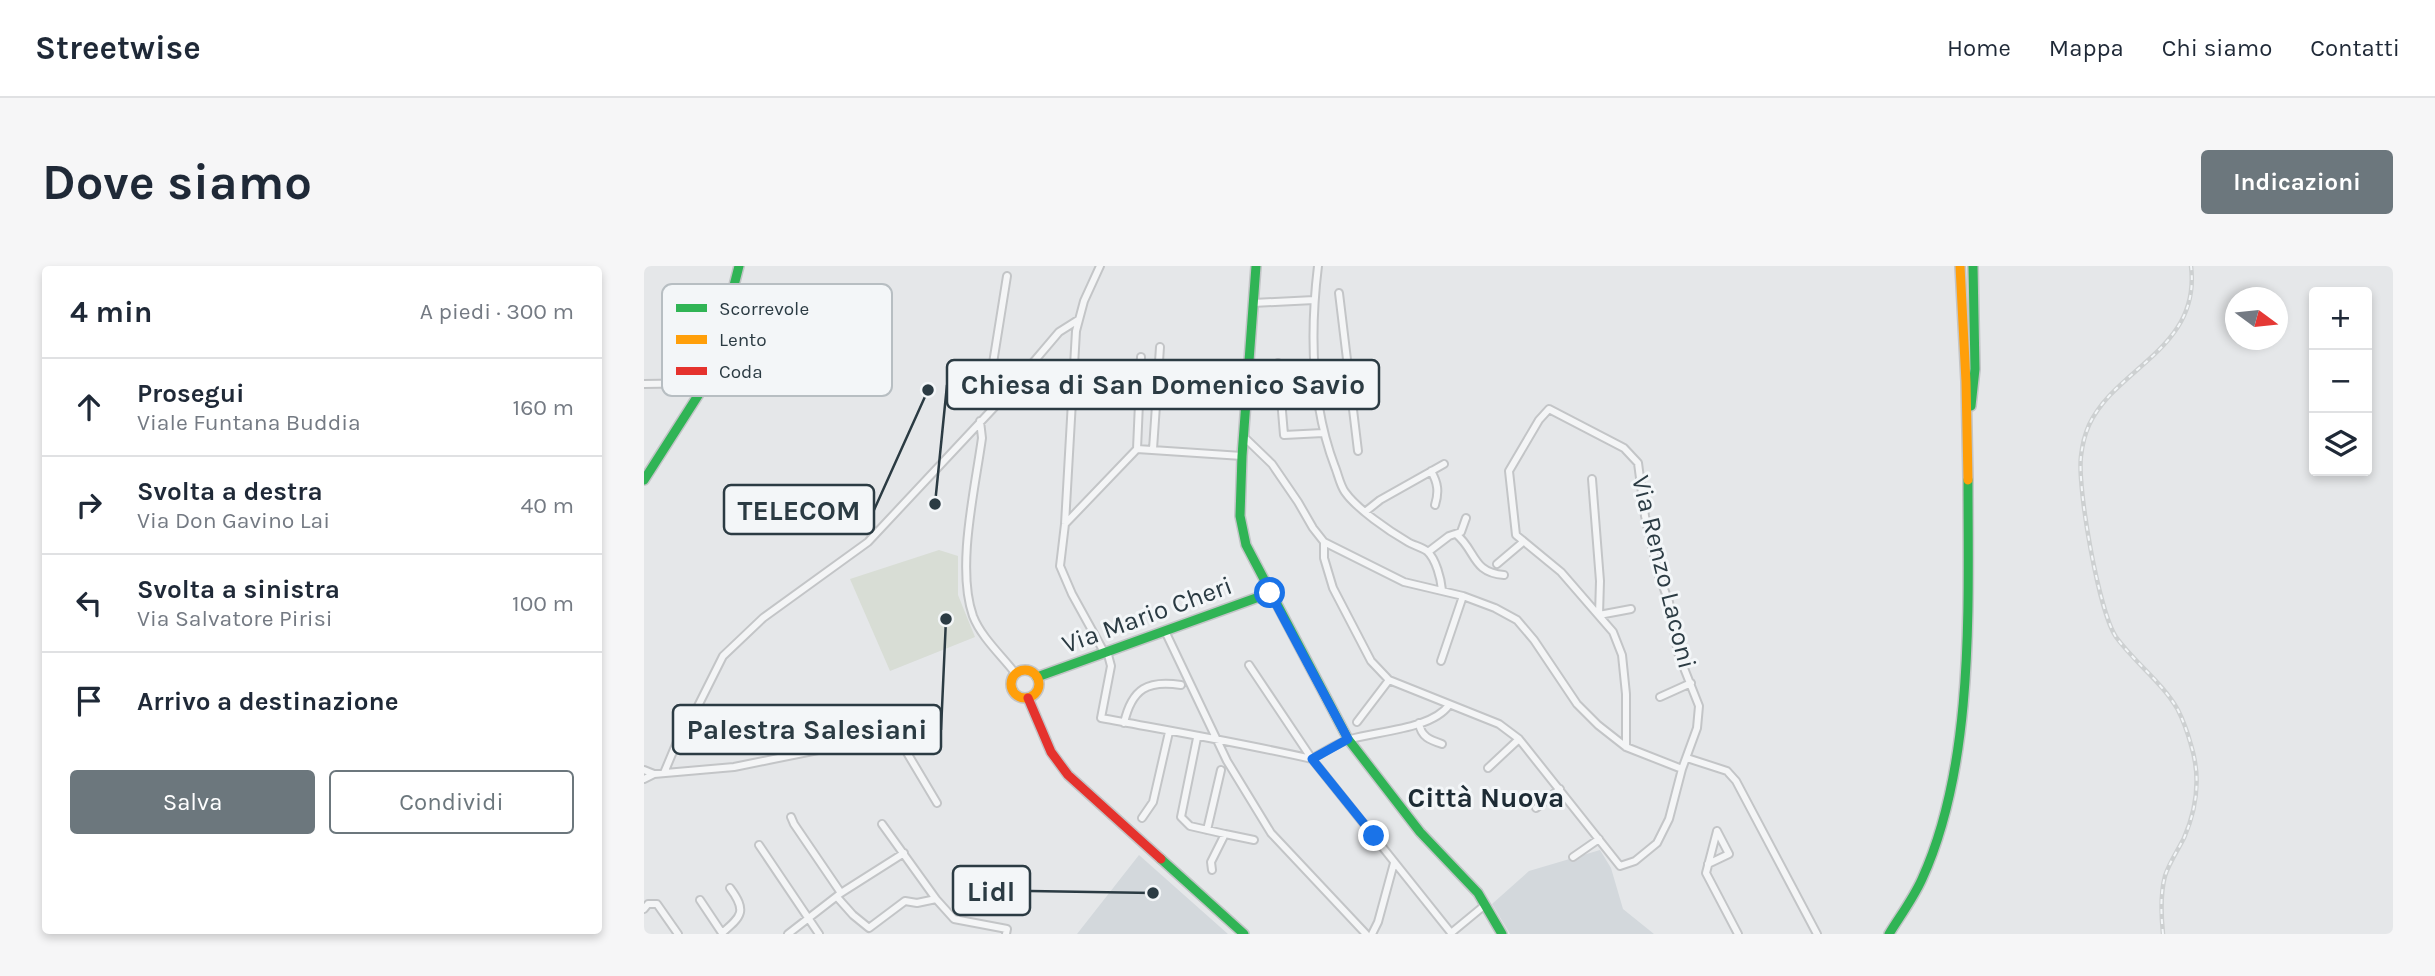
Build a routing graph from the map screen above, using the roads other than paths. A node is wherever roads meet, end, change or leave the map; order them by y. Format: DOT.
graph roads {
  1 [pos="739,266"];
  2 [pos="1100,266"];
  3 [pos="1255,266"];
  4 [pos="1318,266"];
  5 [pos="1960,266"];
  6 [pos="1973,266"];
  7 [pos="1007,276"];
  8 [pos="734,284"];
  9 [pos="1339,293"];
  10 [pos="1314,300"];
  11 [pos="1253,303"];
  12 [pos="1078,320"];
  13 [pos="1160,347"];
  14 [pos="1141,357"];
  15 [pos="1278,363"];
  16 [pos="1348,367"];
  17 [pos="1315,370"];
  18 [pos="644,384"];
  19 [pos="662,384"];
  20 [pos="698,396"];
  21 [pos="994,407"];
  22 [pos="980,421"];
  23 [pos="1323,433"];
  24 [pos="1243,436"];
  25 [pos="1968,440"];
  26 [pos="1137,449"];
  27 [pos="1153,449"];
  28 [pos="1358,451"];
  29 [pos="1242,456"];
  30 [pos="1444,464"];
  31 [pos="1431,471"];
  32 [pos="1592,479"];
  33 [pos="644,480"];
  34 [pos="1435,505"];
  35 [pos="1365,512"];
  36 [pos="1466,518"];
  37 [pos="1065,524"];
  38 [pos="1456,534"];
  39 [pos="1324,542"];
  40 [pos="1523,542"];
  41 [pos="1428,552"];
  42 [pos="1497,564"];
  43 [pos="1504,575"];
  44 [pos="1599,587"];
  45 [pos="1442,590"];
  46 [pos="1270,593"];
  47 [pos="1462,596"];
  48 [pos="1584,600"];
  49 [pos="1631,608"];
  50 [pos="1599,615"];
  51 [pos="1165,631"];
  52 [pos="1106,651"];
  53 [pos="1441,661"];
  54 [pos="1249,665"];
  55 [pos="1016,673"];
  56 [pos="1037,677"];
  57 [pos="1388,680"];
  58 [pos="1691,683"];
  59 [pos="1181,685"];
  60 [pos="1660,697"];
  61 [pos="1028,698"];
  62 [pos="1449,705"];
  63 [pos="1357,722"];
  64 [pos="1124,723"];
  65 [pos="1419,723"];
  66 [pos="1169,732"];
  67 [pos="1197,738"];
  68 [pos="1348,739"];
  69 [pos="1519,739"];
  70 [pos="1217,741"];
  71 [pos="1443,744"];
  72 [pos="1626,747"];
  73 [pos="1686,758"];
  74 [pos="1312,759"];
  75 [pos="1489,768"];
  76 [pos="1682,769"];
  77 [pos="644,770"];
  78 [pos="1221,770"];
  79 [pos="654,774"];
  80 [pos="664,774"];
  81 [pos="644,779"];
  82 [pos="1560,789"];
  83 [pos="937,803"];
  84 [pos="1536,808"];
  85 [pos="791,817"];
  86 [pos="1142,818"];
  87 [pos="882,824"];
  88 [pos="1207,830"];
  89 [pos="1225,834"];
  90 [pos="1599,839"];
  91 [pos="1255,840"];
  92 [pos="759,845"];
  93 [pos="904,853"];
  94 [pos="1573,857"];
  95 [pos="1394,862"];
  96 [pos="1709,864"];
  97 [pos="1212,870"];
  98 [pos="730,888"];
  99 [pos="839,895"];
  100 [pos="936,899"];
  101 [pos="700,900"];
  102 [pos="1485,905"];
  103 [pos="644,909"];
  104 [pos="809,919"];
  105 [pos="1814,932"];
  106 [pos="721,933"];
  107 [pos="1451,933"];
  108 [pos="678,934"];
  109 [pos="788,934"];
  110 [pos="819,934"];
  111 [pos="1006,934"];
  112 [pos="1244,934"];
  113 [pos="1366,934"];
  114 [pos="1372,934"];
  115 [pos="1502,934"];
  116 [pos="1738,934"];
  117 [pos="1889,934"];
  1 -- 8 [label="main road"];
  2 -- 12 [label="street"];
  3 -- 11 [label="main road"];
  4 -- 10 [label="street"];
  5 -- 25 [label="main road"];
  6 -- 25 [label="main road"];
  7 -- 21 [label="street"];
  9 -- 16 [label="street"];
  10 -- 11 [label="street"];
  10 -- 17 [label="street"];
  11 -- 24 [label="main road"];
  12 -- 21 [label="street"];
  12 -- 37 [label="street"];
  13 -- 27 [label="street"];
  14 -- 26 [label="street"];
  15 -- 23 [label="street"];
  16 -- 17 [label="street"];
  16 -- 28 [label="street"];
  17 -- 23 [label="street"];
  18 -- 19 [label="street"];
  20 -- 33 [label="main road"];
  21 -- 22 [label="street"];
  22 -- 55 [label="street"];
  22 -- 80 [label="street"];
  23 -- 35 [label="street"];
  24 -- 29 [label="main road"];
  24 -- 39 [label="street"];
  25 -- 117 [label="main road"];
  26 -- 27 [label="street"];
  26 -- 37 [label="street"];
  27 -- 29 [label="street"];
  29 -- 46 [label="main road"];
  30 -- 31 [label="street"];
  31 -- 34 [label="street"];
  31 -- 35 [label="street"];
  32 -- 44 [label="street"];
  35 -- 41 [label="street"];
  36 -- 38 [label="street"];
  37 -- 52 [label="street"];
  38 -- 41 [label="street"];
  38 -- 43 [label="street"];
  39 -- 45 [label="street"];
  39 -- 57 [label="street"];
  40 -- 42 [label="street"];
  40 -- 48 [label="street"];
  40 -- 58 [label="street, Via Renzo Laconi"];
  41 -- 45 [label="street"];
  44 -- 48 [label="street"];
  44 -- 50 [label="street"];
  45 -- 47 [label="street"];
  46 -- 51 [label="main road, Via Mario Cheri"];
  46 -- 68 [label="main road"];
  47 -- 53 [label="street"];
  47 -- 72 [label="street"];
  48 -- 50 [label="street"];
  49 -- 50 [label="street, Via Renzo Laconi"];
  50 -- 72 [label="street"];
  51 -- 52 [label="main road, Via Mario Cheri"];
  51 -- 70 [label="street"];
  52 -- 56 [label="main road, Via Mario Cheri"];
  52 -- 64 [label="street"];
  54 -- 74 [label="street"];
  55 -- 56 [label="main road"];
  55 -- 61 [label="main road"];
  56 -- 61 [label="main road"];
  57 -- 62 [label="street"];
  57 -- 63 [label="street"];
  58 -- 60 [label="street"];
  58 -- 73 [label="street"];
  59 -- 64 [label="street"];
  61 -- 112 [label="main road"];
  62 -- 65 [label="street"];
  62 -- 69 [label="street"];
  64 -- 66 [label="street"];
  65 -- 68 [label="street"];
  65 -- 71 [label="street"];
  66 -- 67 [label="street"];
  66 -- 86 [label="street"];
  67 -- 70 [label="street"];
  67 -- 88 [label="street"];
  68 -- 74 [label="street"];
  68 -- 102 [label="main road"];
  69 -- 75 [label="street"];
  69 -- 82 [label="street"];
  70 -- 74 [label="street"];
  70 -- 113 [label="street"];
  72 -- 76 [label="street"];
  73 -- 76 [label="street"];
  73 -- 105 [label="street"];
  74 -- 95 [label="street"];
  76 -- 90 [label="street"];
  77 -- 79 [label="street"];
  78 -- 88 [label="street"];
  79 -- 80 [label="street"];
  79 -- 81 [label="street"];
  80 -- 83 [label="street"];
  82 -- 84 [label="street"];
  82 -- 90 [label="street"];
  85 -- 99 [label="street"];
  87 -- 93 [label="street"];
  88 -- 89 [label="street"];
  89 -- 91 [label="street"];
  89 -- 97 [label="street"];
  90 -- 94 [label="street"];
  92 -- 104 [label="street"];
  93 -- 99 [label="street"];
  93 -- 100 [label="street"];
  95 -- 107 [label="street"];
  95 -- 114 [label="street"];
  96 -- 96 [label="street"];
  96 -- 116 [label="street"];
  98 -- 106 [label="street"];
  99 -- 100 [label="street"];
  99 -- 104 [label="street"];
  100 -- 111 [label="street"];
  101 -- 106 [label="street"];
  102 -- 107 [label="street"];
  102 -- 115 [label="main road"];
  103 -- 108 [label="street"];
  104 -- 109 [label="street"];
  104 -- 110 [label="street"];
}
